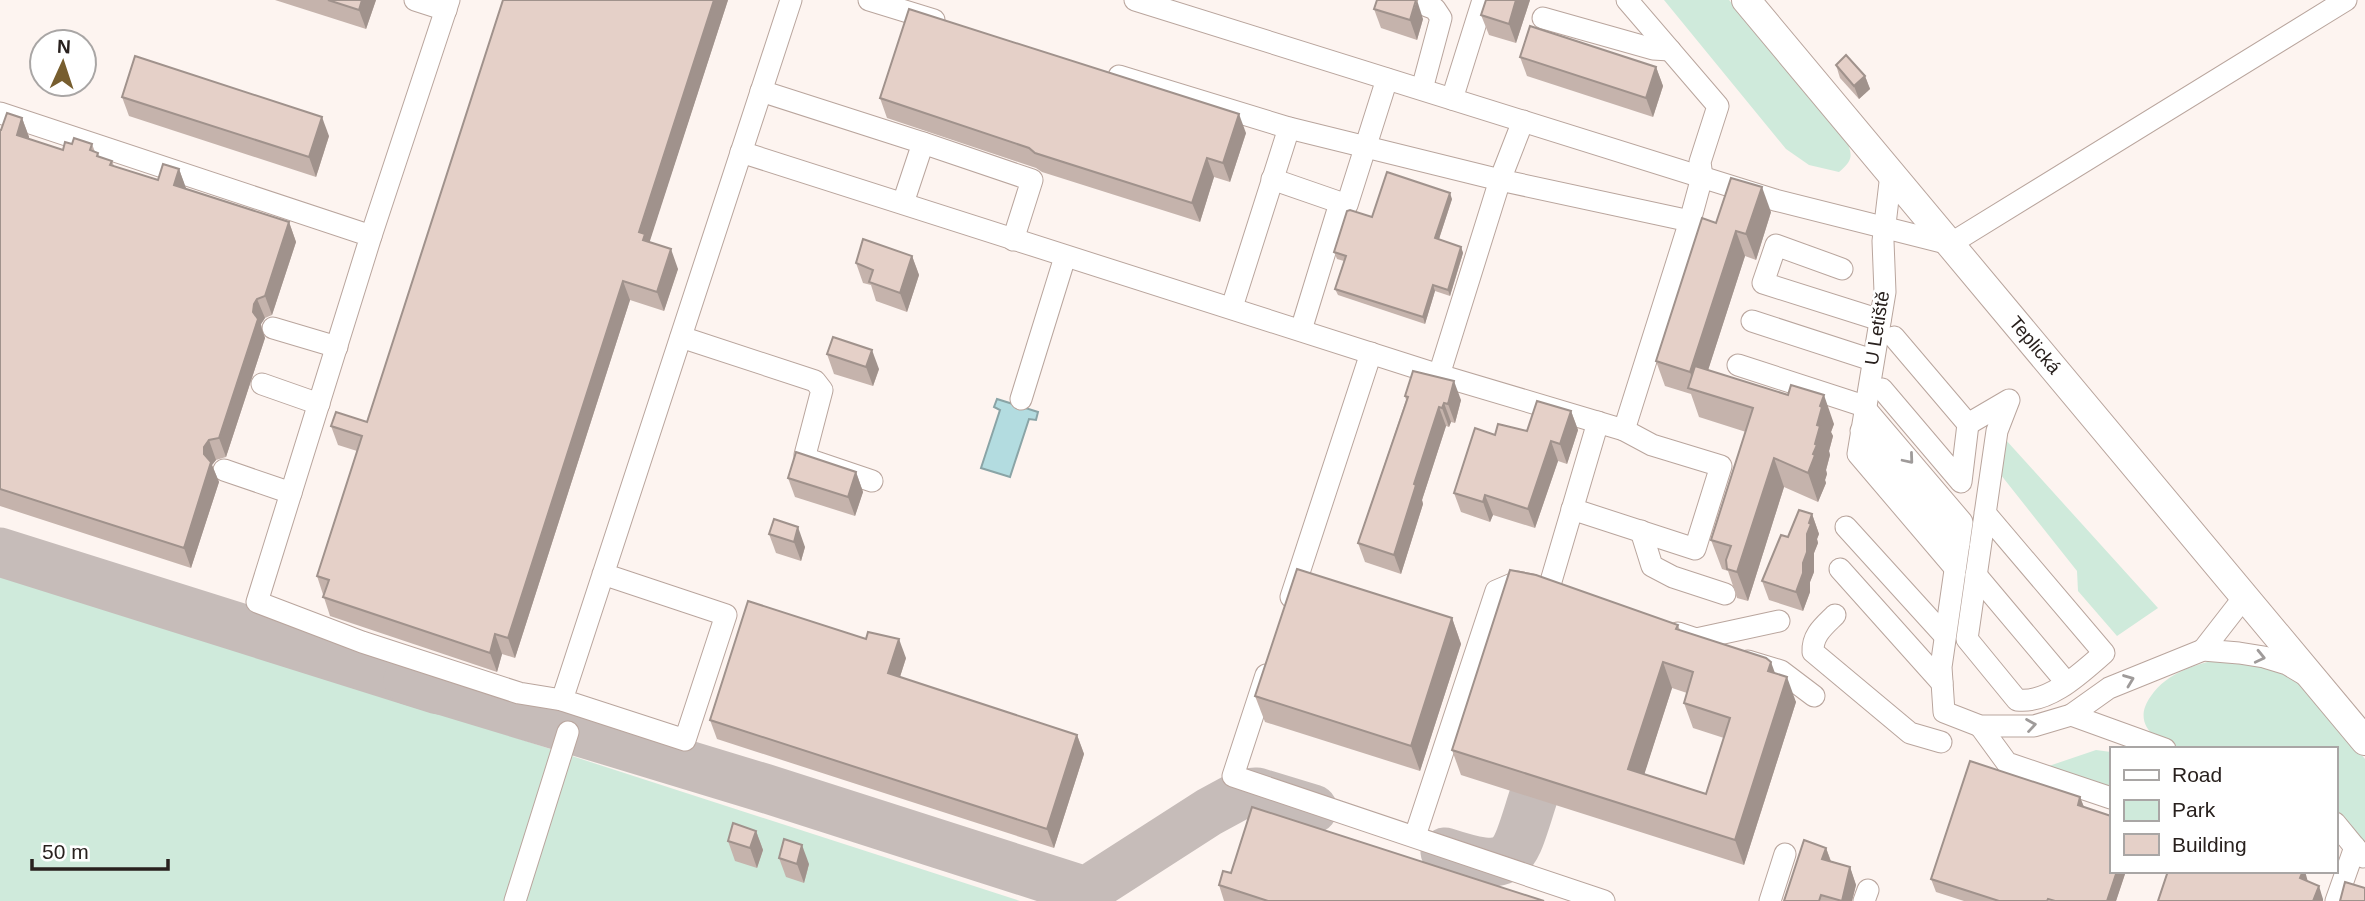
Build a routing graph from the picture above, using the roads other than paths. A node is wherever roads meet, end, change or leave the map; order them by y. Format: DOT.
graph roads {
  1 [pos="415,0"];
  2 [pos="791,0"];
  3 [pos="869,0"];
  4 [pos="1135,0"];
  5 [pos="1483,0"];
  6 [pos="1627,0"];
  7 [pos="1746,0"];
  8 [pos="2346,0"];
  9 [pos="1165,4"];
  10 [pos="448,5"];
  11 [pos="1427,6"];
  12 [pos="1543,18"];
  13 [pos="960,28"];
  14 [pos="1670,50"];
  15 [pos="1104,72"];
  16 [pos="1387,79"];
  17 [pos="1422,89"];
  18 [pos="761,91"];
  19 [pos="1452,99"];
  20 [pos="0,113"];
  21 [pos="1523,121"];
  22 [pos="1289,128"];
  23 [pos="923,143"];
  24 [pos="1366,147"];
  25 [pos="741,152"];
  26 [pos="1891,174"];
  27 [pos="1702,177"];
  28 [pos="1272,179"];
  29 [pos="1500,180"];
  30 [pos="903,203"];
  31 [pos="1340,203"];
  32 [pos="1690,221"];
  33 [pos="1884,227"];
  34 [pos="371,236"];
  35 [pos="1013,240"];
  36 [pos="1950,244"];
  37 [pos="1065,257"];
  38 [pos="1842,269"];
  39 [pos="1232,307"];
  40 [pos="1752,321"];
  41 [pos="273,328"];
  42 [pos="1887,329"];
  43 [pos="1301,330"];
  44 [pos="681,337"];
  45 [pos="337,347"];
  46 [pos="1371,353"];
  47 [pos="1872,360"];
  48 [pos="1738,365"];
  49 [pos="1439,375"];
  50 [pos="262,384"];
  51 [pos="1882,389"];
  52 [pos="1021,399"];
  53 [pos="319,404"];
  54 [pos="1864,407"];
  55 [pos="1598,422"];
  56 [pos="1968,424"];
  57 [pos="1624,430"];
  58 [pos="1861,430"];
  59 [pos="224,470"];
  60 [pos="872,481"];
  61 [pos="291,493"];
  62 [pos="1572,509"];
  63 [pos="1985,513"];
  64 [pos="1846,527"];
  65 [pos="1641,531"];
  66 [pos="1959,544"];
  67 [pos="1955,568"];
  68 [pos="1840,569"];
  69 [pos="603,574"];
  70 [pos="1976,575"];
  71 [pos="1549,588"];
  72 [pos="1725,594"];
  73 [pos="2245,596"];
  74 [pos="1573,597"];
  75 [pos="1835,615"];
  76 [pos="1285,618"];
  77 [pos="1780,621"];
  78 [pos="1659,626"];
  79 [pos="1945,636"];
  80 [pos="1696,639"];
  81 [pos="2203,650"];
  82 [pos="1272,657"];
  83 [pos="2066,682"];
  84 [pos="1942,683"];
  85 [pos="2318,685"];
  86 [pos="1814,696"];
  87 [pos="562,700"];
  88 [pos="2071,715"];
  89 [pos="1980,726"];
  90 [pos="568,732"];
  91 [pos="2365,741"];
  92 [pos="1941,742"];
  93 [pos="2159,747"];
  94 [pos="2110,798"];
  95 [pos="2337,825"];
  96 [pos="1415,836"];
  97 [pos="2360,854"];
  98 [pos="1785,855"];
  99 [pos="2335,875"];
  100 [pos="515,901"];
  101 [pos="1604,901"];
  102 [pos="1770,901"];
  103 [pos="2336,901"];
  1 -- 10 [label="street"];
  2 -- 18 [label="street"];
  3 -- 13 [label="street"];
  4 -- 9 [label="street"];
  5 -- 19 [label="street"];
  6 -- 14 [label="street"];
  7 -- 26 [label="main road, Teplická"];
  8 -- 36 [label="street"];
  9 -- 16 [label="street"];
  10 -- 34 [label="street"];
  11 -- 17 [label="street"];
  12 -- 14 [label="street"];
  14 -- 27 [label="street"];
  15 -- 22 [label="street"];
  16 -- 17 [label="street"];
  16 -- 24 [label="street"];
  17 -- 19 [label="street"];
  18 -- 23 [label="street"];
  18 -- 25 [label="street"];
  19 -- 21 [label="street"];
  20 -- 34 [label="street"];
  21 -- 27 [label="street"];
  21 -- 29 [label="street"];
  22 -- 24 [label="street"];
  22 -- 28 [label="street"];
  23 -- 30 [label="street"];
  23 -- 35 [label="street"];
  24 -- 29 [label="street"];
  24 -- 31 [label="street"];
  25 -- 30 [label="street"];
  25 -- 44 [label="street"];
  26 -- 33 [label="street, U Letiště"];
  26 -- 36 [label="main road, Teplická"];
  27 -- 32 [label="street"];
  27 -- 33 [label="street"];
  28 -- 31 [label="street"];
  28 -- 39 [label="street"];
  29 -- 32 [label="street"];
  29 -- 49 [label="street"];
  30 -- 35 [label="street"];
  31 -- 43 [label="street"];
  32 -- 57 [label="street"];
  33 -- 36 [label="street"];
  33 -- 42 [label="street, U Letiště"];
  34 -- 45 [label="street"];
  35 -- 37 [label="street"];
  36 -- 73 [label="main road, Teplická"];
  37 -- 39 [label="street"];
  37 -- 52 [label="street"];
  38 -- 42 [label="street"];
  39 -- 43 [label="street"];
  40 -- 47 [label="street"];
  41 -- 45 [label="street"];
  42 -- 47 [label="street, U Letiště"];
  42 -- 56 [label="street"];
  43 -- 46 [label="street"];
  44 -- 60 [label="street"];
  44 -- 69 [label="street"];
  45 -- 53 [label="street"];
  46 -- 49 [label="street"];
  46 -- 76 [label="street"];
  47 -- 54 [label="street, U Letiště"];
  48 -- 54 [label="street"];
  49 -- 55 [label="street"];
  50 -- 53 [label="street"];
  51 -- 56 [label="street"];
  53 -- 61 [label="street"];
  54 -- 58 [label="street, U Letiště"];
  54 -- 66 [label="street, one-way"];
  55 -- 57 [label="street"];
  55 -- 62 [label="street"];
  56 -- 63 [label="street"];
  57 -- 65 [label="street"];
  58 -- 66 [label="street"];
  58 -- 67 [label="street, U Letiště"];
  59 -- 61 [label="street"];
  61 -- 87 [label="street"];
  62 -- 65 [label="street"];
  62 -- 71 [label="street"];
  63 -- 70 [label="street"];
  63 -- 83 [label="street"];
  64 -- 79 [label="street"];
  65 -- 72 [label="street"];
  66 -- 67 [label="street"];
  67 -- 79 [label="street"];
  68 -- 84 [label="street"];
  69 -- 87 [label="street"];
  69 -- 87 [label="street"];
  70 -- 83 [label="street"];
  70 -- 83 [label="street"];
  71 -- 74 [label="street"];
  71 -- 96 [label="street"];
  73 -- 81 [label="street"];
  73 -- 85 [label="main road, Teplická"];
  75 -- 92 [label="street"];
  77 -- 80 [label="street"];
  78 -- 80 [label="street"];
  79 -- 84 [label="street"];
  80 -- 86 [label="street"];
  81 -- 85 [label="street, one-way"];
  88 -- 81 [label="street, one-way"];
  82 -- 96 [label="street"];
  84 -- 89 [label="street"];
  85 -- 91 [label="main road, Teplická"];
  89 -- 88 [label="street, one-way"];
  88 -- 93 [label="street"];
  89 -- 94 [label="street"];
  90 -- 100 [label="street"];
  95 -- 97 [label="street"];
  96 -- 101 [label="street"];
  97 -- 99 [label="street"];
  98 -- 102 [label="street"];
  99 -- 103 [label="street"];
}
